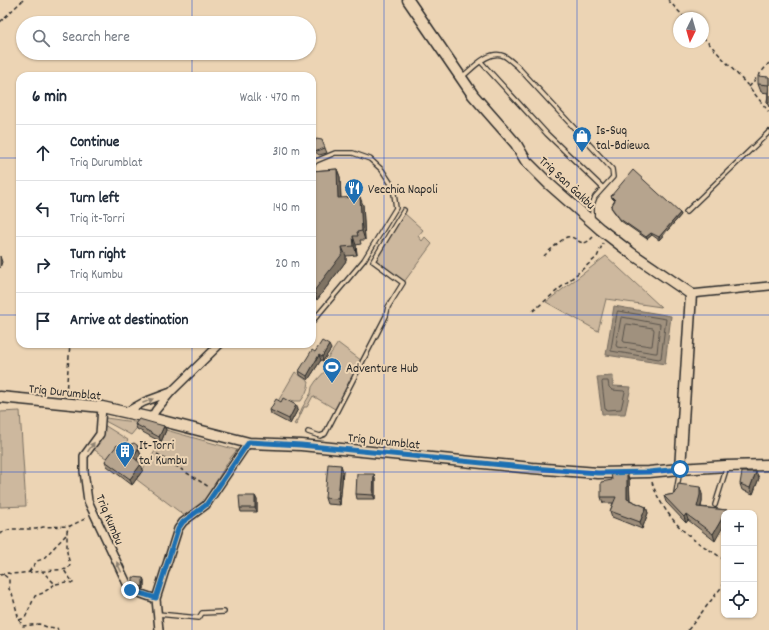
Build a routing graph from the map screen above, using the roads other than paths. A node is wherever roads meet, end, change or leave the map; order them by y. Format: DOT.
graph roads {
  1 [pos="408,0"];
  2 [pos="481,62"];
  3 [pos="461,78"];
  4 [pos="769,132"];
  5 [pos="316,161"];
  6 [pos="603,188"];
  7 [pos="404,210"];
  8 [pos="686,212"];
  9 [pos="592,222"];
  10 [pos="769,286"];
  11 [pos="691,294"];
  12 [pos="316,317"];
  13 [pos="216,348"];
  14 [pos="172,392"];
  15 [pos="0,397"];
  16 [pos="102,407"];
  17 [pos="126,412"];
  18 [pos="151,418"];
  19 [pos="308,432"];
  20 [pos="249,442"];
  21 [pos="769,465"];
  22 [pos="726,466"];
  23 [pos="680,469"];
  24 [pos="676,494"];
  25 [pos="715,505"];
  26 [pos="156,598"];
  27 [pos="224,612"];
  28 [pos="158,614"];
  29 [pos="159,630"];
  1 -- 3 [label="street, Triq San Ġakbu"];
  2 -- 3 [label="lane"];
  2 -- 6 [label="lane"];
  2 -- 6 [label="lane"];
  3 -- 9 [label="street, Triq San Ġakbu"];
  4 -- 8 [label="lane"];
  5 -- 12 [label="lane"];
  6 -- 9 [label="lane"];
  7 -- 19 [label="lane"];
  9 -- 11 [label="street, Triq San Ġakbu"];
  10 -- 11 [label="street"];
  11 -- 23 [label="street"];
  13 -- 14 [label="street"];
  17 -- 14 [label="street, one-way"];
  14 -- 18 [label="street"];
  15 -- 16 [label="street, Triq Durumblat"];
  16 -- 17 [label="street, Triq Durumblat"];
  26 -- 16 [label="street, Triq Kumbu, one-way"];
  17 -- 18 [label="street, Triq Durumblat"];
  18 -- 20 [label="street, Triq Durumblat"];
  20 -- 23 [label="street, Triq Durumblat"];
  20 -- 26 [label="street"];
  21 -- 22 [label="street, Triq Durumblat"];
  22 -- 23 [label="street, Triq Durumblat"];
  22 -- 25 [label="lane"];
  23 -- 24 [label="lane"];
  26 -- 28 [label="street"];
  27 -- 28 [label="lane"];
  28 -- 29 [label="street"];
}
